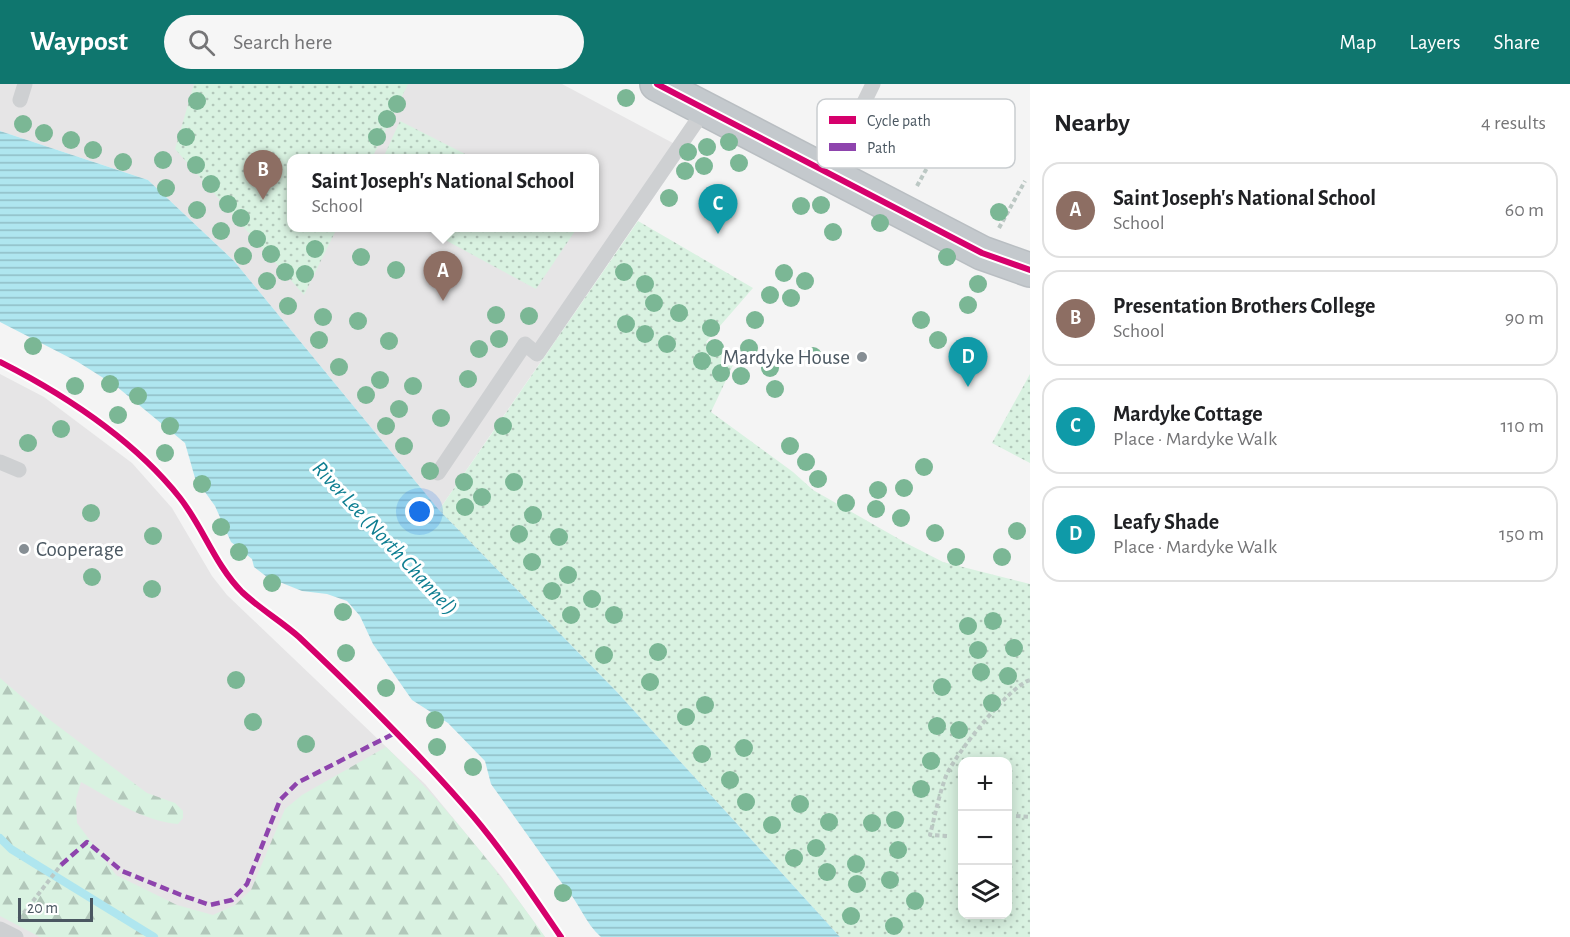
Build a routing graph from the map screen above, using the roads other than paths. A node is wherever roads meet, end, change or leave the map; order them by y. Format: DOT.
graph roads {
  1 [pos="25,84"];
  2 [pos="657,84"];
  3 [pos="873,84"];
  4 [pos="866,99"];
  5 [pos="20,100"];
  6 [pos="705,109"];
  7 [pos="817,165"];
  8 [pos="822,168"];
  9 [pos="832,168"];
  10 [pos="830,172"];
  11 [pos="1030,270"];
  12 [pos="0,462"];
  13 [pos="19,470"];
  14 [pos="438,473"];
  1 -- 5 [label="lane"];
  2 -- 6 [label="highway"];
  3 -- 4 [label="lane"];
  6 -- 7 [label="highway"];
  6 -- 14 [label="lane"];
  8 -- 10 [label="highway"];
  9 -- 10 [label="lane"];
  10 -- 11 [label="highway"];
  12 -- 13 [label="lane"];
}
